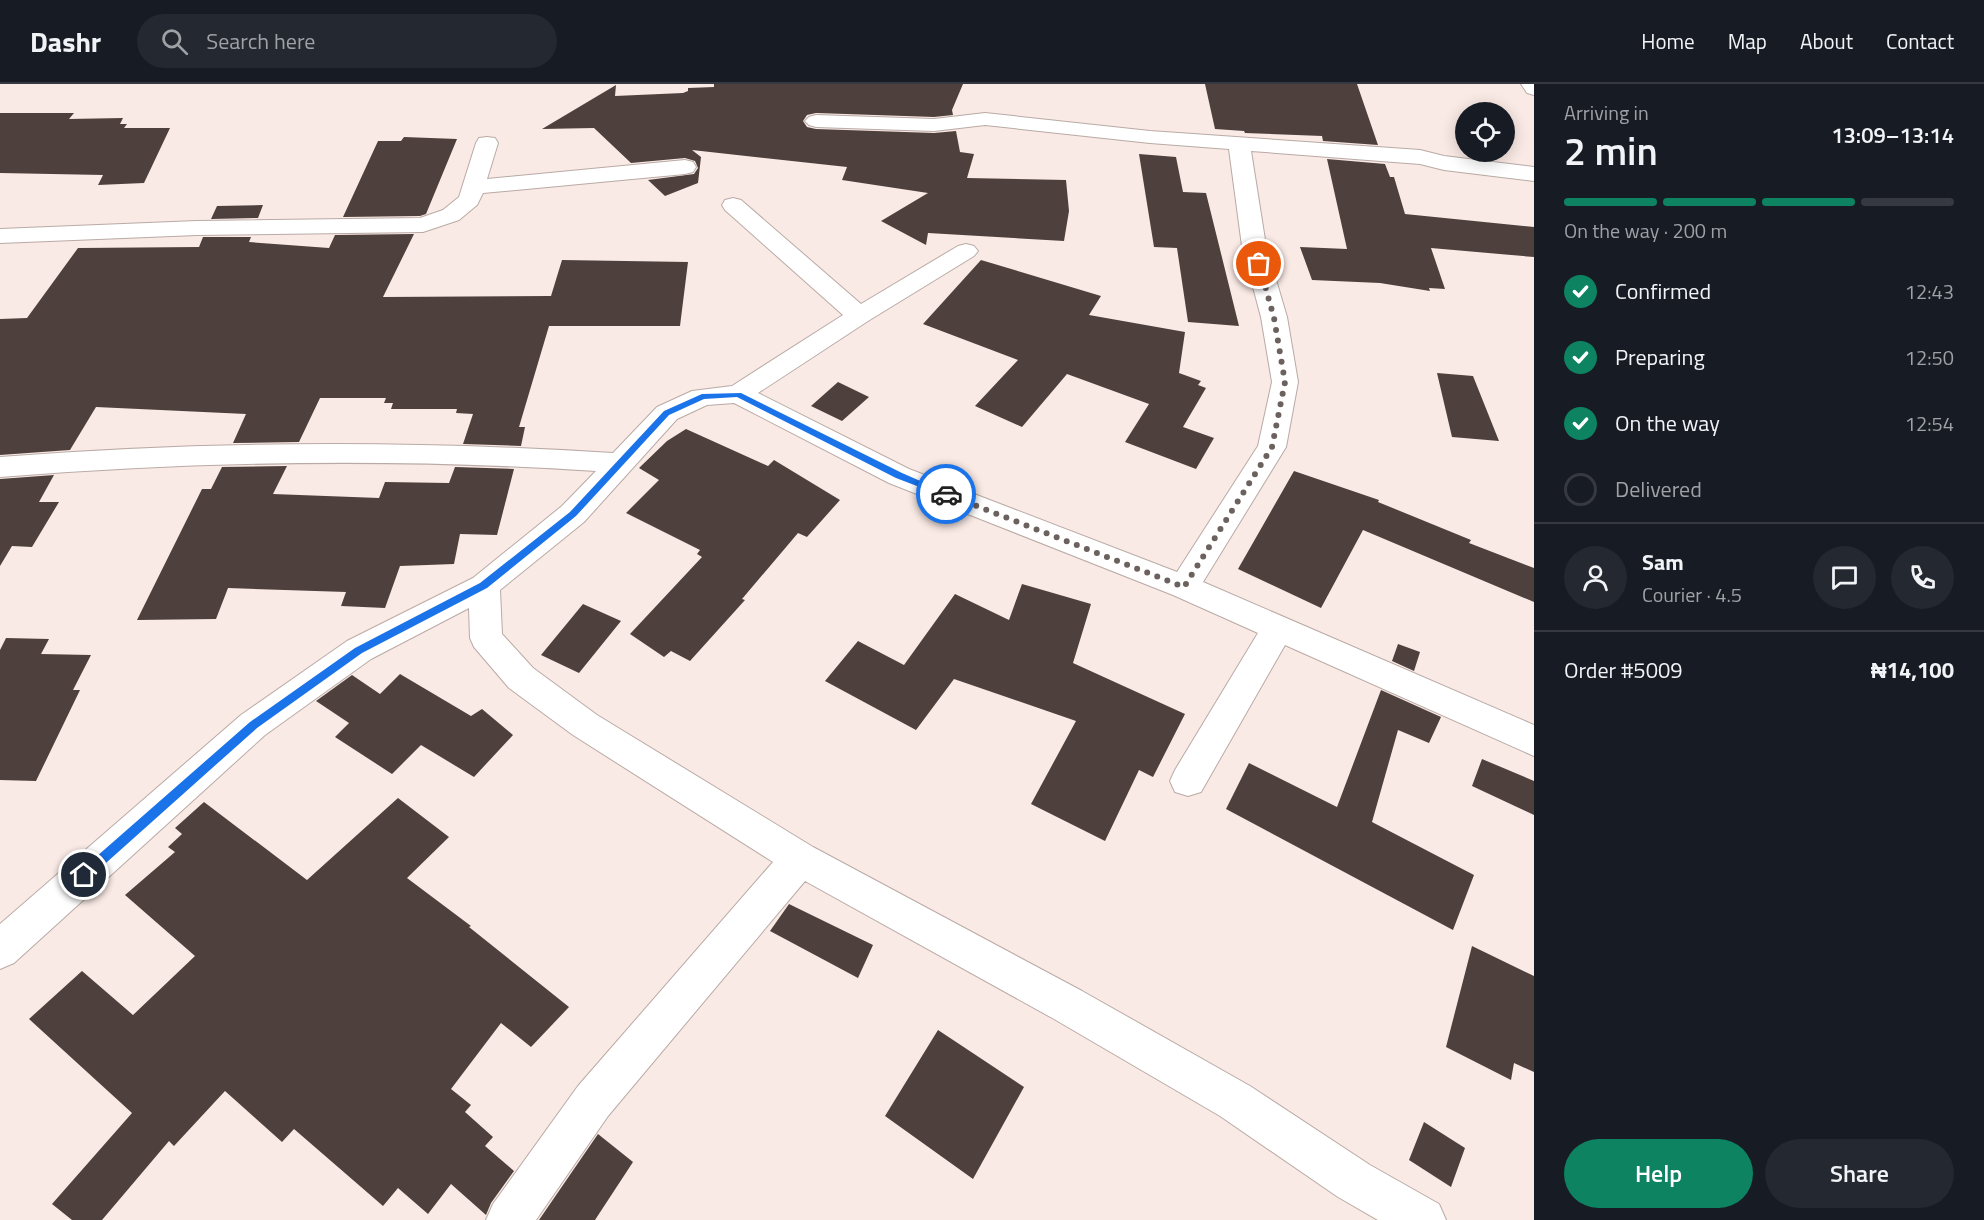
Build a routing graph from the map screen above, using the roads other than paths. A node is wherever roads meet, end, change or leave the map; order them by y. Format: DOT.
graph roads {
  1 [pos="1531,84"];
  2 [pos="1534,89"];
  3 [pos="816,121"];
  4 [pos="487,143"];
  5 [pos="1239,143"];
  6 [pos="685,167"];
  7 [pos="1534,174"];
  8 [pos="473,187"];
  9 [pos="733,205"];
  10 [pos="0,236"];
  11 [pos="966,251"];
  12 [pos="859,316"];
  13 [pos="738,394"];
  14 [pos="619,463"];
  15 [pos="0,467"];
  16 [pos="483,586"];
  17 [pos="1184,587"];
  18 [pos="1277,630"];
  19 [pos="1534,741"];
  20 [pos="1188,781"];
  21 [pos="800,859"];
  22 [pos="0,950"];
  23 [pos="1408,1216"];
  24 [pos="509,1220"];
  1 -- 2 [label="street"];
  3 -- 5 [label="street"];
  4 -- 8 [label="street"];
  5 -- 7 [label="street"];
  5 -- 17 [label="street"];
  6 -- 8 [label="street"];
  8 -- 10 [label="street"];
  9 -- 12 [label="street"];
  11 -- 12 [label="street"];
  12 -- 13 [label="street"];
  13 -- 14 [label="street"];
  13 -- 17 [label="street"];
  14 -- 15 [label="street"];
  14 -- 16 [label="street"];
  16 -- 21 [label="street"];
  16 -- 22 [label="street"];
  17 -- 18 [label="street"];
  18 -- 19 [label="street"];
  18 -- 20 [label="street"];
  21 -- 23 [label="street"];
  21 -- 24 [label="street"];
}
